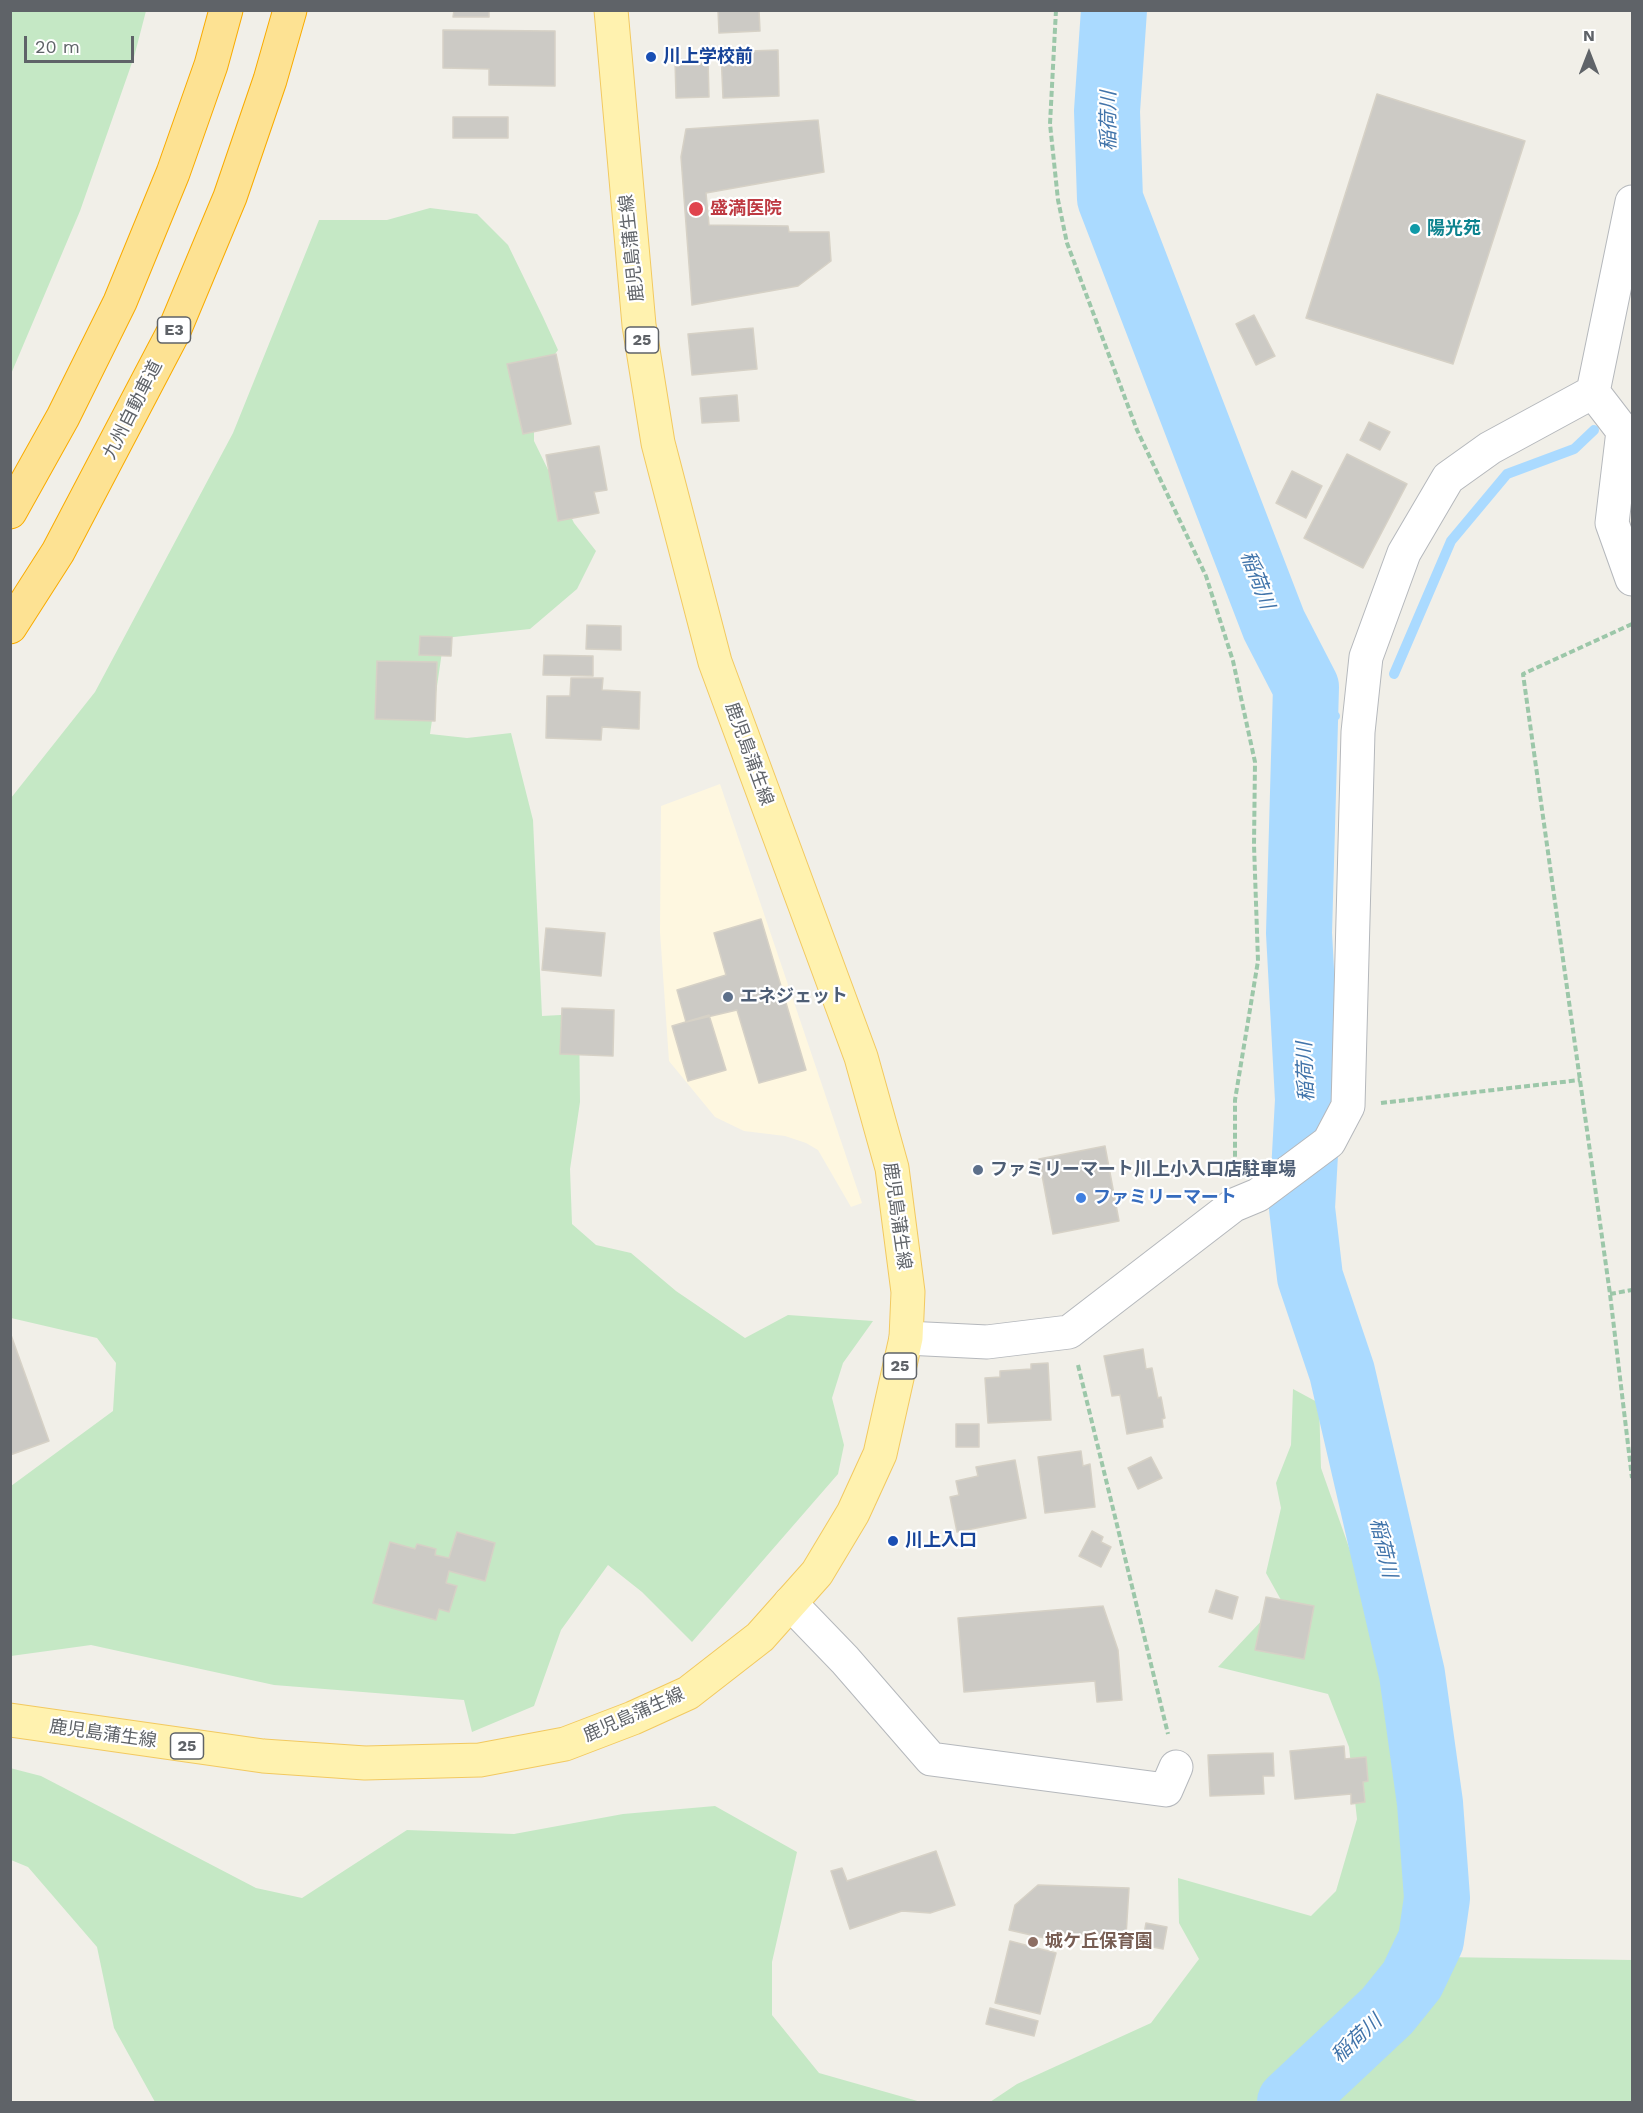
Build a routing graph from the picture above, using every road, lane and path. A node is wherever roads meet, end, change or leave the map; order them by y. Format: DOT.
graph roads {
  1 [pos="226,10"];
  2 [pos="290,10"];
  3 [pos="611,10"];
  4 [pos="1056,10"];
  5 [pos="1632,202"];
  6 [pos="1593,392"];
  7 [pos="10,512"];
  8 [pos="1632,579"];
  9 [pos="1632,624"];
  10 [pos="10,627"];
  11 [pos="1580,1080"];
  12 [pos="1348,1106"];
  13 [pos="1246,1200"];
  14 [pos="1632,1290"];
  15 [pos="1610,1294"];
  16 [pos="1070,1332"];
  17 [pos="906,1338"];
  18 [pos="1632,1478"];
  19 [pos="790,1603"];
  20 [pos="10,1720"];
  21 [pos="1176,1767"];
  1 -- 7 [label="highway"];
  2 -- 10 [label="highway, 九州自動車道 / E3"];
  3 -- 17 [label="main road, 鹿児島蒲生線 / 25"];
  4 -- 13 [label="path"];
  5 -- 6 [label="street"];
  6 -- 8 [label="street"];
  6 -- 12 [label="street"];
  9 -- 11 [label="path"];
  11 -- 12 [label="path"];
  11 -- 15 [label="path"];
  12 -- 13 [label="street"];
  13 -- 16 [label="street"];
  14 -- 15 [label="path"];
  15 -- 18 [label="path"];
  16 -- 17 [label="street"];
  16 -- 21 [label="path"];
  17 -- 19 [label="main road, 鹿児島蒲生線 / 25"];
  19 -- 20 [label="main road, 鹿児島蒲生線 / 25"];
  19 -- 21 [label="street"];
}
